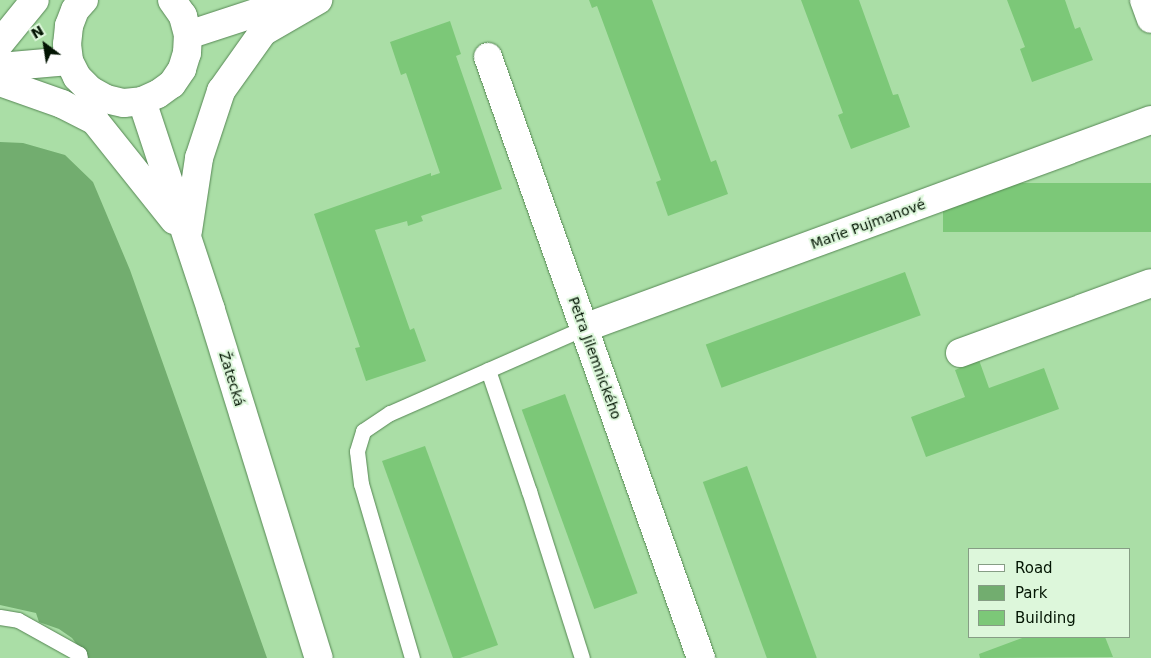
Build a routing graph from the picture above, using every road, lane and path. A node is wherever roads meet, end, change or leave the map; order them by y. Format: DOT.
graph roads {
  1 [pos="35,0"];
  2 [pos="84,0"];
  3 [pos="172,0"];
  4 [pos="295,0"];
  5 [pos="318,0"];
  6 [pos="1144,0"];
  7 [pos="1151,19"];
  8 [pos="188,35"];
  9 [pos="0,43"];
  10 [pos="488,57"];
  11 [pos="69,61"];
  12 [pos="0,67"];
  13 [pos="0,82"];
  14 [pos="142,101"];
  15 [pos="1151,120"];
  16 [pos="187,237"];
  17 [pos="1151,283"];
  18 [pos="584,328"];
  19 [pos="960,353"];
  20 [pos="488,370"];
  21 [pos="0,618"];
  22 [pos="80,658"];
  23 [pos="319,658"];
  24 [pos="412,658"];
  25 [pos="582,658"];
  26 [pos="701,658"];
  1 -- 9 [label="street"];
  2 -- 11 [label="street"];
  3 -- 8 [label="street"];
  4 -- 8 [label="street"];
  5 -- 16 [label="street"];
  6 -- 7 [label="street"];
  8 -- 14 [label="street"];
  10 -- 18 [label="street, Petra Jilemnického"];
  11 -- 12 [label="street"];
  11 -- 14 [label="street"];
  13 -- 16 [label="street"];
  14 -- 16 [label="street, Žatecká"];
  15 -- 18 [label="street, Marie Pujmanové"];
  16 -- 23 [label="street, Žatecká"];
  17 -- 19 [label="street"];
  18 -- 20 [label="lane"];
  18 -- 26 [label="street, Petra Jilemnického"];
  20 -- 24 [label="lane"];
  20 -- 25 [label="lane"];
  21 -- 22 [label="lane"];
}
